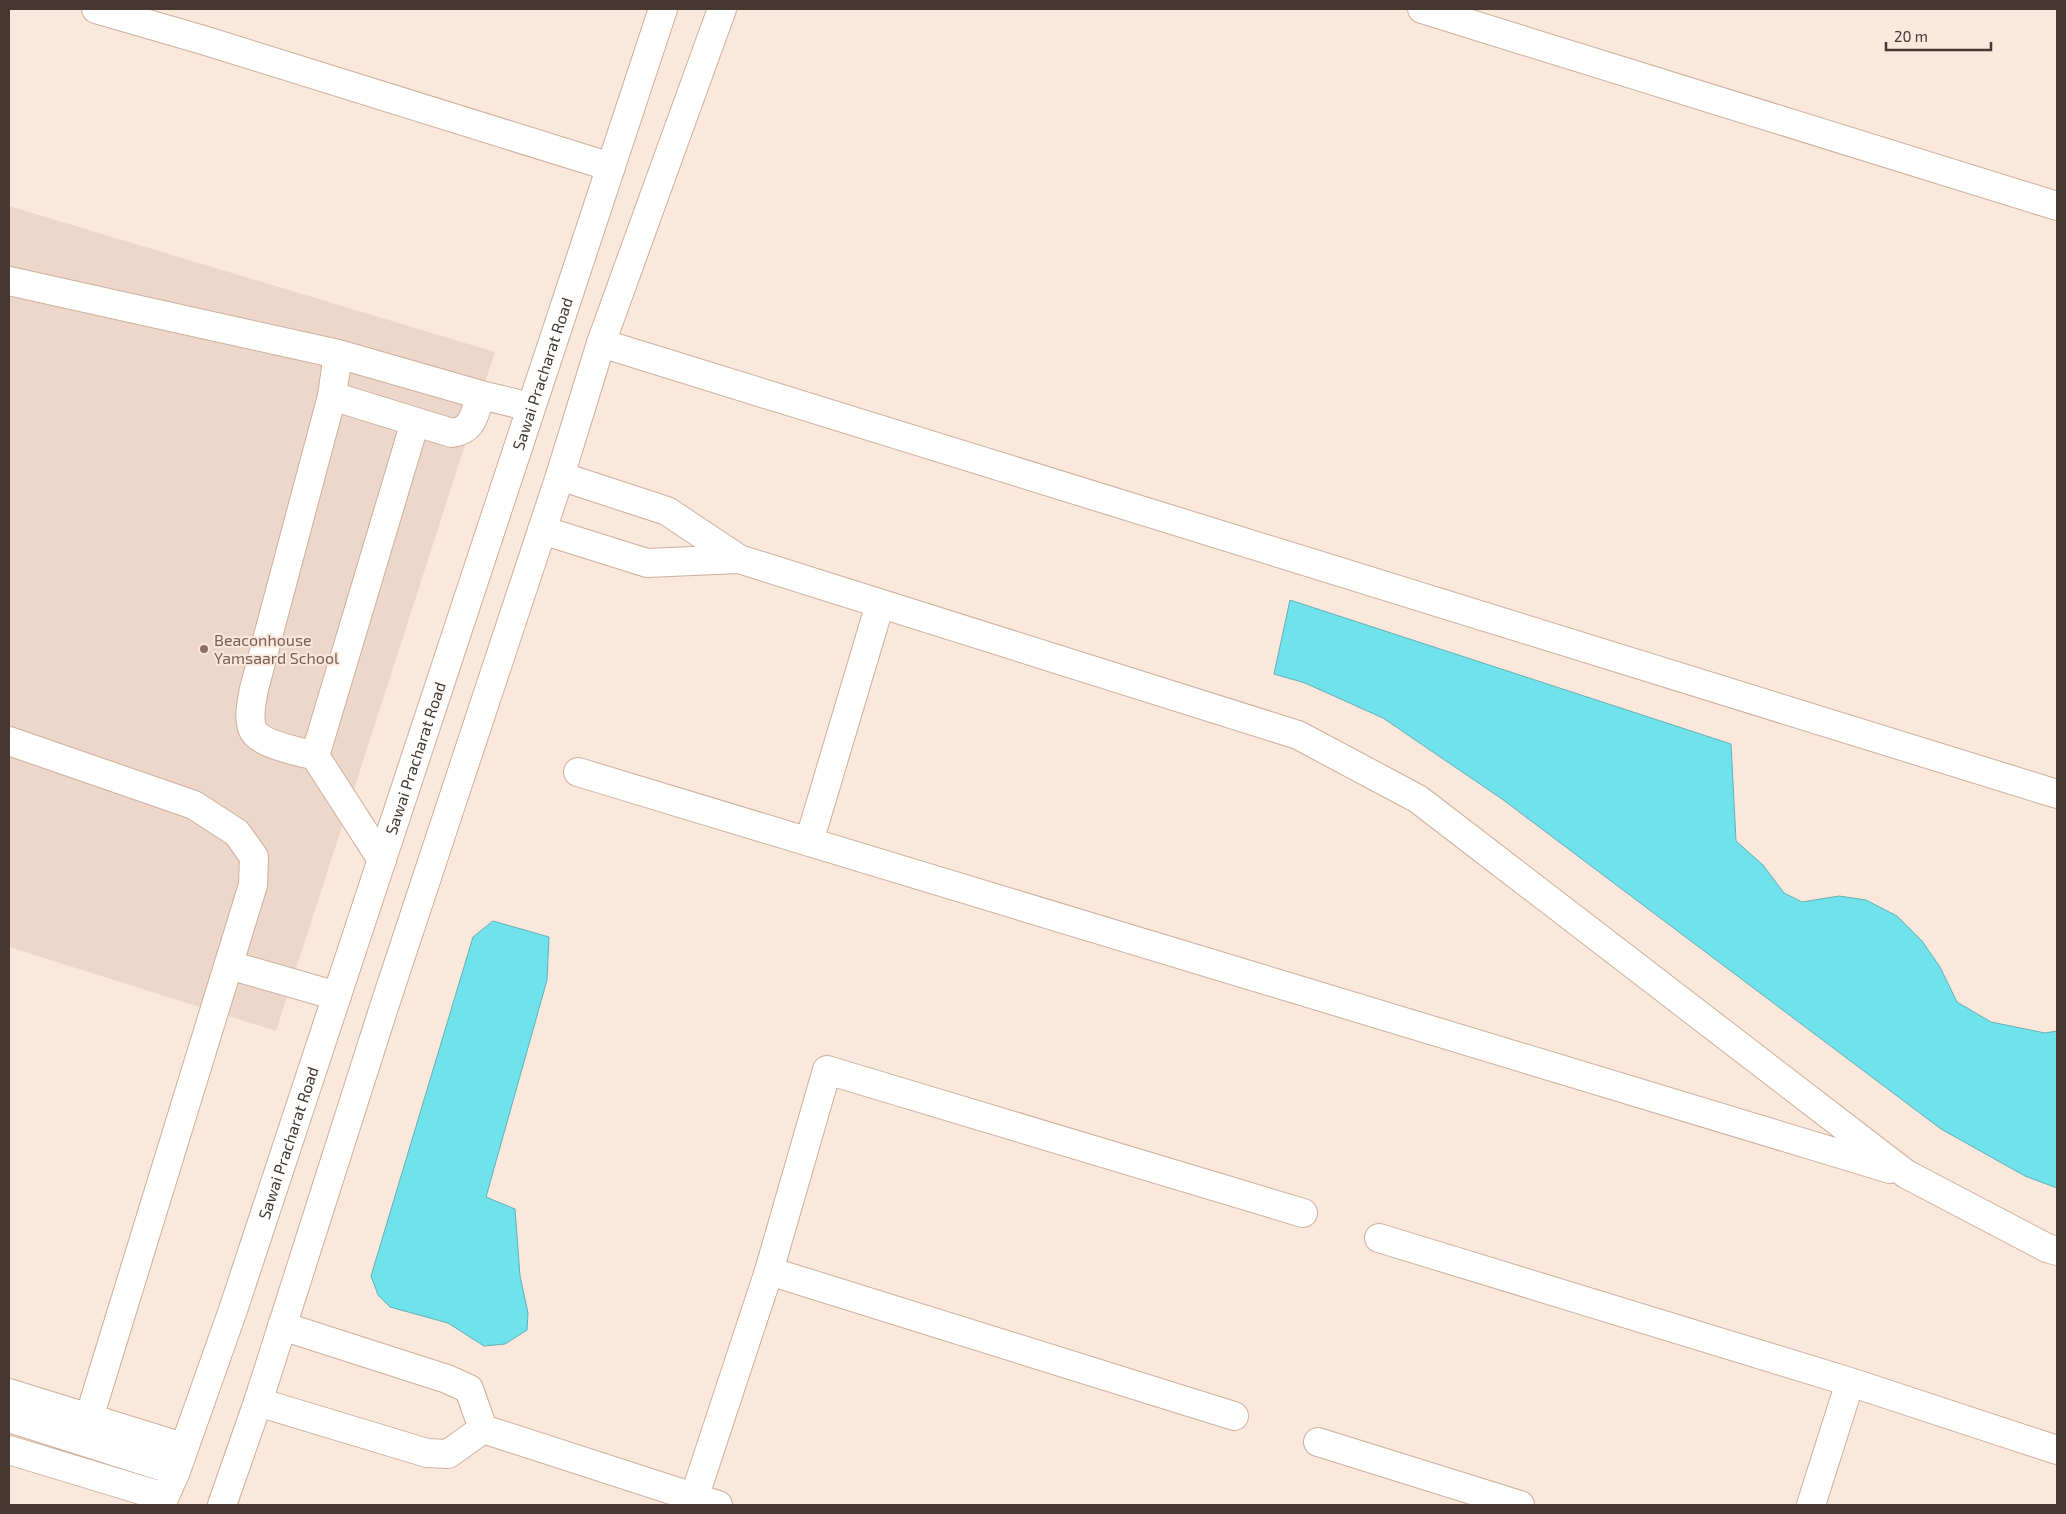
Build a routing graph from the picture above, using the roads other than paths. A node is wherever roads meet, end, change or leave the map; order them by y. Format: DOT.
graph roads {
  1 [pos="96,9"];
  2 [pos="663,9"];
  3 [pos="722,9"];
  4 [pos="1422,9"];
  5 [pos="611,167"];
  6 [pos="2057,206"];
  7 [pos="9,281"];
  8 [pos="601,343"];
  9 [pos="338,354"];
  10 [pos="481,395"];
  11 [pos="332,396"];
  12 [pos="531,407"];
  13 [pos="415,422"];
  14 [pos="560,476"];
  15 [pos="542,530"];
  16 [pos="739,559"];
  17 [pos="880,604"];
  18 [pos="9,741"];
  19 [pos="315,756"];
  20 [pos="578,772"];
  21 [pos="2057,794"];
  22 [pos="809,842"];
  23 [pos="382,860"];
  24 [pos="229,965"];
  25 [pos="337,996"];
  26 [pos="1906,1174"];
  27 [pos="1303,1213"];
  28 [pos="1379,1238"];
  29 [pos="2057,1251"];
  30 [pos="769,1271"];
  31 [pos="282,1326"];
  32 [pos="1850,1382"];
  33 [pos="9,1393"];
  34 [pos="258,1402"];
  35 [pos="1234,1416"];
  36 [pos="9,1418"];
  37 [pos="89,1418"];
  38 [pos="483,1429"];
  39 [pos="1318,1442"];
  40 [pos="9,1450"];
  41 [pos="2057,1450"];
  42 [pos="179,1459"];
  43 [pos="162,1501"];
  44 [pos="706,1502"];
  45 [pos="222,1505"];
  46 [pos="1520,1505"];
  47 [pos="1811,1505"];
  1 -- 5 [label="street"];
  2 -- 5 [label="street, Sawai Pracharat Road"];
  3 -- 8 [label="street"];
  4 -- 6 [label="street"];
  5 -- 12 [label="street, Sawai Pracharat Road"];
  7 -- 9 [label="street"];
  8 -- 14 [label="street"];
  8 -- 21 [label="street"];
  9 -- 10 [label="street"];
  9 -- 11 [label="street"];
  10 -- 12 [label="street"];
  10 -- 13 [label="street"];
  11 -- 13 [label="street"];
  11 -- 19 [label="street"];
  12 -- 23 [label="street, Sawai Pracharat Road"];
  13 -- 19 [label="street"];
  14 -- 15 [label="street"];
  14 -- 16 [label="street"];
  15 -- 16 [label="street"];
  15 -- 31 [label="street"];
  16 -- 17 [label="street"];
  17 -- 22 [label="street"];
  17 -- 26 [label="street"];
  18 -- 24 [label="street"];
  19 -- 23 [label="street"];
  20 -- 22 [label="street"];
  22 -- 26 [label="street"];
  23 -- 25 [label="street, Sawai Pracharat Road"];
  24 -- 25 [label="street"];
  24 -- 37 [label="street"];
  25 -- 42 [label="street, Sawai Pracharat Road"];
  26 -- 29 [label="street"];
  27 -- 30 [label="street"];
  28 -- 32 [label="street"];
  30 -- 35 [label="street"];
  30 -- 44 [label="street"];
  31 -- 34 [label="street"];
  31 -- 38 [label="street"];
  32 -- 41 [label="street"];
  32 -- 47 [label="street"];
  33 -- 37 [label="street"];
  34 -- 38 [label="street"];
  34 -- 45 [label="street"];
  36 -- 42 [label="street"];
  37 -- 42 [label="street"];
  38 -- 44 [label="street"];
  39 -- 46 [label="street"];
  40 -- 43 [label="street"];
  42 -- 43 [label="street, Sawai Pracharat Road"];
}
